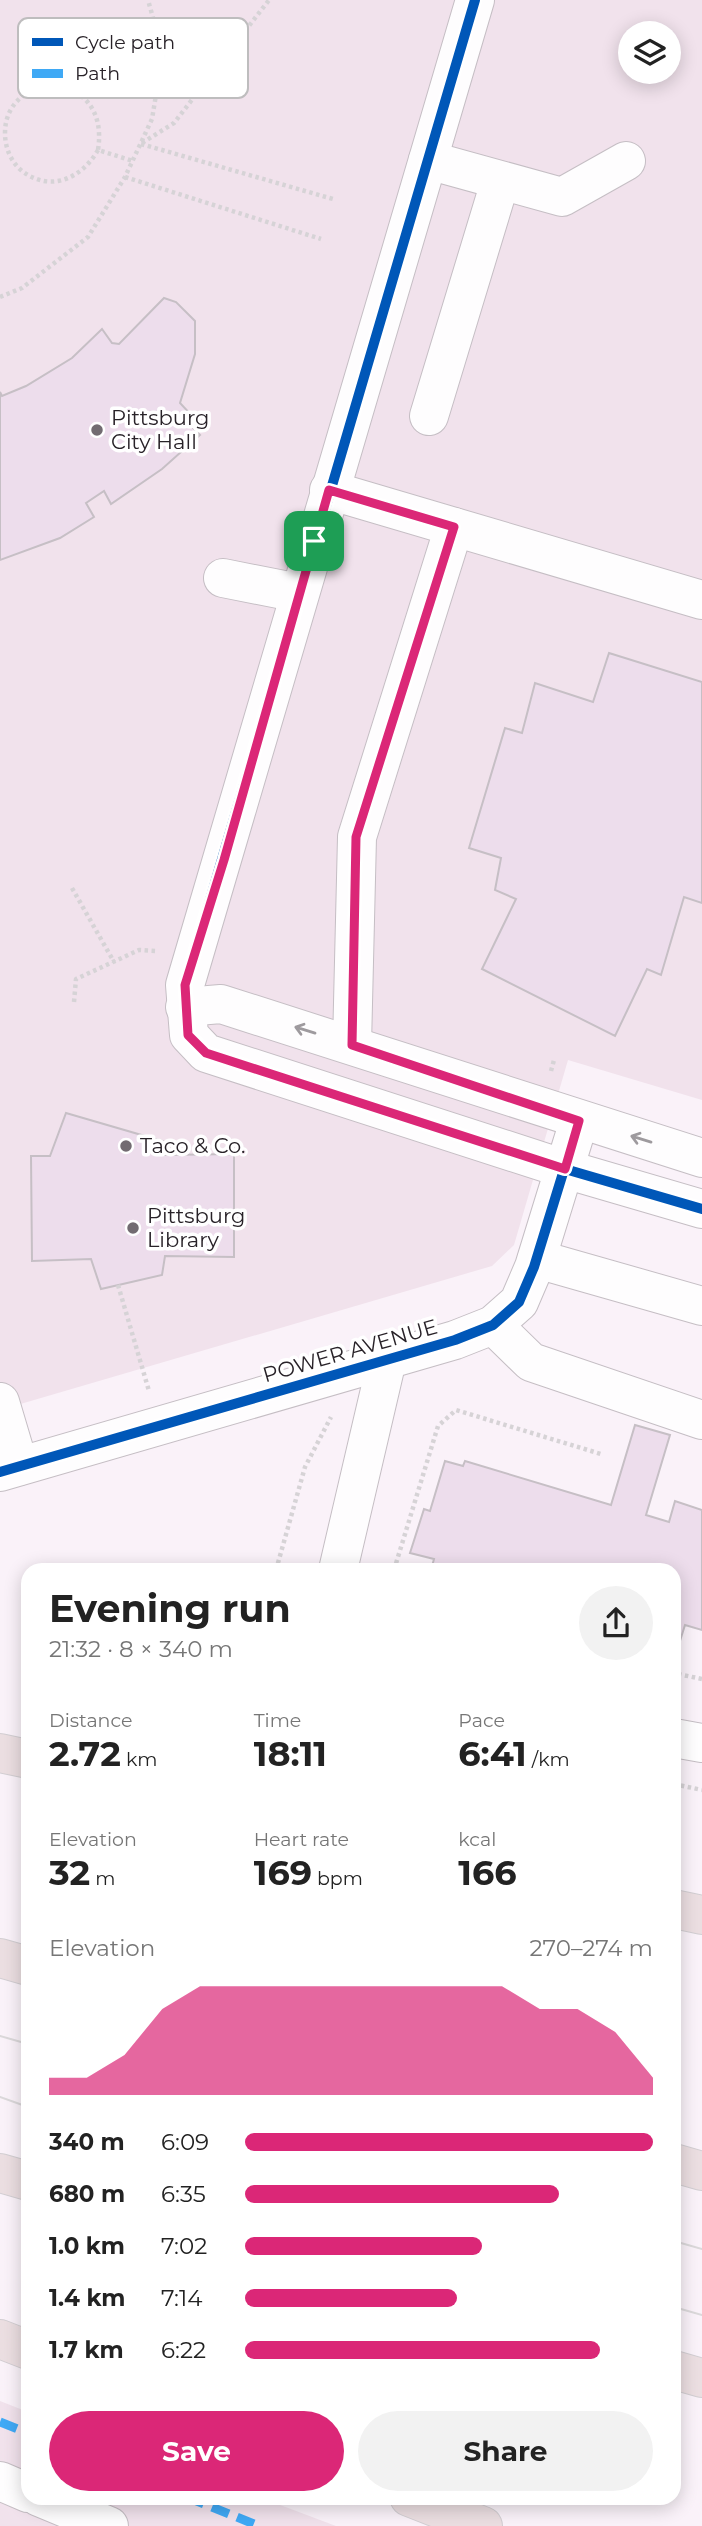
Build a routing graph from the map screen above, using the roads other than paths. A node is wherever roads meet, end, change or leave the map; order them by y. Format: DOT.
graph roads {
  1 [pos="475,0"];
  2 [pos="428,160"];
  3 [pos="626,162"];
  4 [pos="500,182"];
  5 [pos="429,416"];
  6 [pos="329,490"];
  7 [pos="454,527"];
  8 [pos="223,578"];
  9 [pos="299,593"];
  10 [pos="702,600"];
  11 [pos="184,1007"];
  12 [pos="352,1045"];
  13 [pos="579,1121"];
  14 [pos="702,1158"];
  15 [pos="565,1169"];
  16 [pos="702,1209"];
  17 [pos="537,1259"];
  18 [pos="702,1306"];
  19 [pos="493,1325"];
  20 [pos="387,1360"];
  21 [pos="0,1402"];
  22 [pos="702,1420"];
  23 [pos="10,1469"];
  24 [pos="340,1563"];
  25 [pos="681,1739"];
  26 [pos="702,1743"];
  27 [pos="0,1753"];
  28 [pos="21,1758"];
  29 [pos="681,1910"];
  30 [pos="702,1915"];
  31 [pos="0,1958"];
  32 [pos="21,1964"];
  33 [pos="681,2165"];
  34 [pos="702,2171"];
  35 [pos="0,2173"];
  36 [pos="21,2180"];
  37 [pos="0,2339"];
  38 [pos="21,2347"];
  39 [pos="681,2372"];
  40 [pos="702,2378"];
  41 [pos="0,2481"];
  42 [pos="21,2490"];
  43 [pos="58,2505"];
  44 [pos="429,2505"];
  45 [pos="109,2526"];
  46 [pos="483,2526"];
  1 -- 2 [label="street"];
  2 -- 4 [label="street"];
  2 -- 6 [label="street"];
  3 -- 4 [label="street"];
  4 -- 5 [label="street"];
  6 -- 7 [label="street"];
  6 -- 9 [label="street"];
  7 -- 10 [label="street"];
  7 -- 12 [label="street"];
  8 -- 9 [label="street"];
  9 -- 11 [label="street"];
  12 -- 11 [label="street, one-way"];
  11 -- 15 [label="street"];
  12 -- 13 [label="street"];
  14 -- 13 [label="street, one-way"];
  13 -- 15 [label="street, POWER AVENUE"];
  15 -- 16 [label="street"];
  15 -- 17 [label="street, POWER AVENUE"];
  17 -- 18 [label="street"];
  17 -- 19 [label="street, POWER AVENUE"];
  19 -- 20 [label="street, POWER AVENUE"];
  19 -- 22 [label="street"];
  20 -- 23 [label="street, POWER AVENUE"];
  20 -- 24 [label="street"];
  21 -- 23 [label="street"];
  25 -- 26 [label="street"];
  27 -- 28 [label="highway"];
  29 -- 30 [label="highway"];
  31 -- 32 [label="highway"];
  33 -- 34 [label="highway"];
  35 -- 36 [label="highway"];
  37 -- 38 [label="highway"];
  39 -- 40 [label="highway"];
  41 -- 42 [label="street"];
  43 -- 45 [label="street"];
  44 -- 46 [label="highway"];
}
